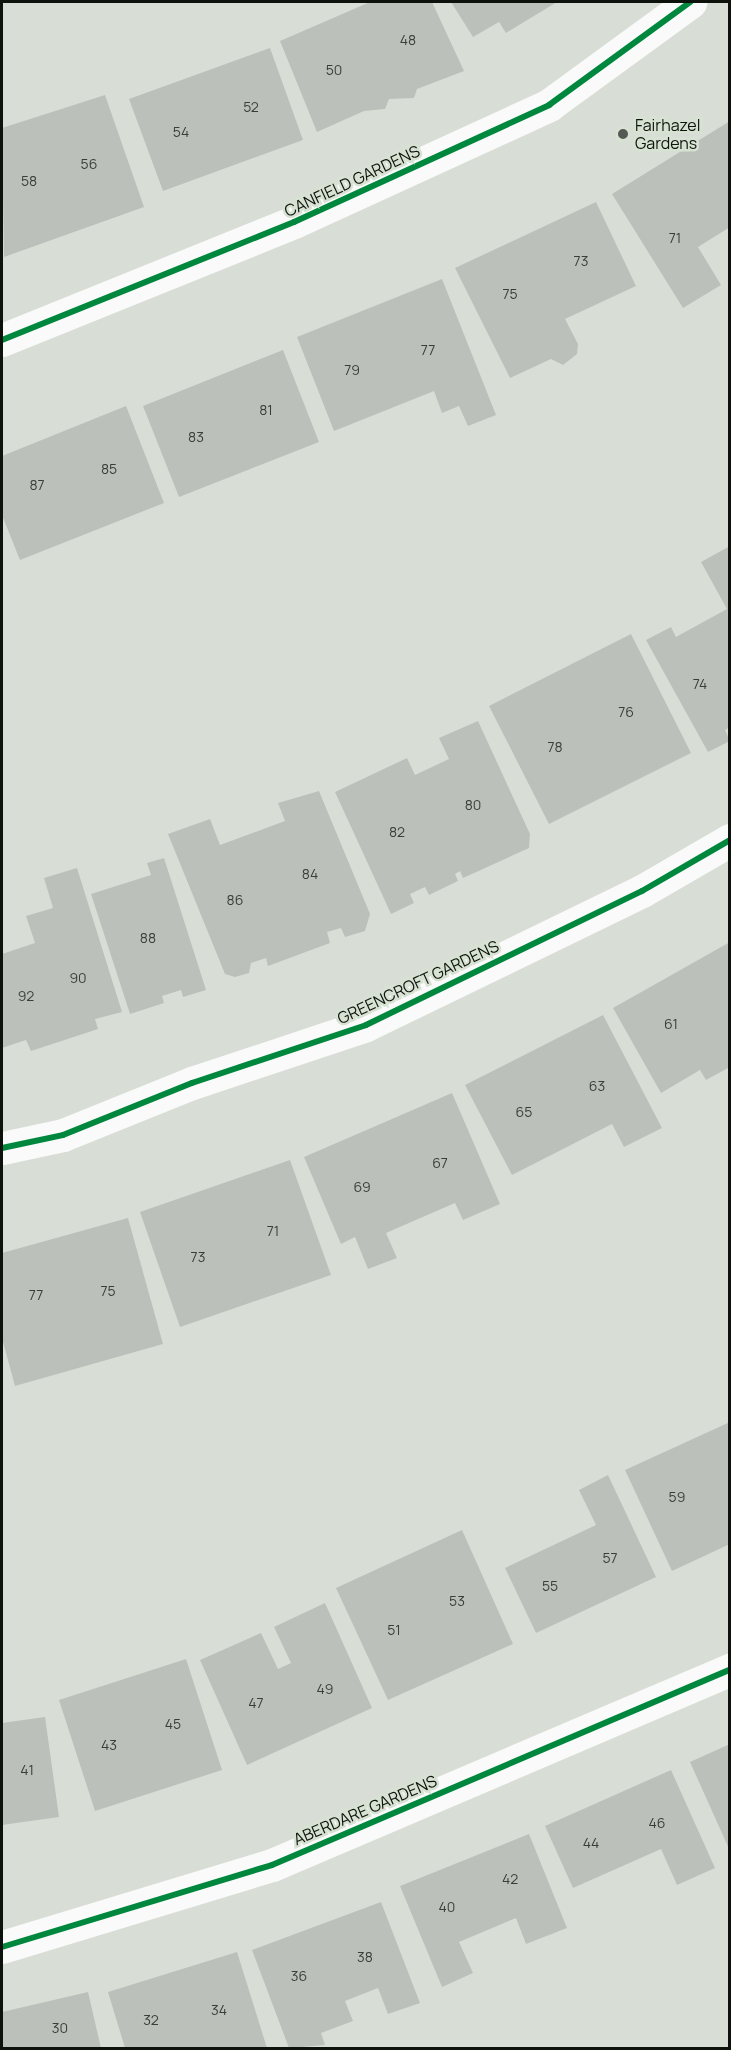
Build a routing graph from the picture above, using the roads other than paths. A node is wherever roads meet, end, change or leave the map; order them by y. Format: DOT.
graph roads {
  1 [pos="690,2"];
  2 [pos="2,340"];
  3 [pos="729,840"];
  4 [pos="2,1148"];
  5 [pos="729,1670"];
  6 [pos="2,1947"];
  1 -- 2 [label="street, CANFIELD GARDENS"];
  3 -- 4 [label="street, GREENCROFT GARDENS"];
  5 -- 6 [label="street, ABERDARE GARDENS"];
}
